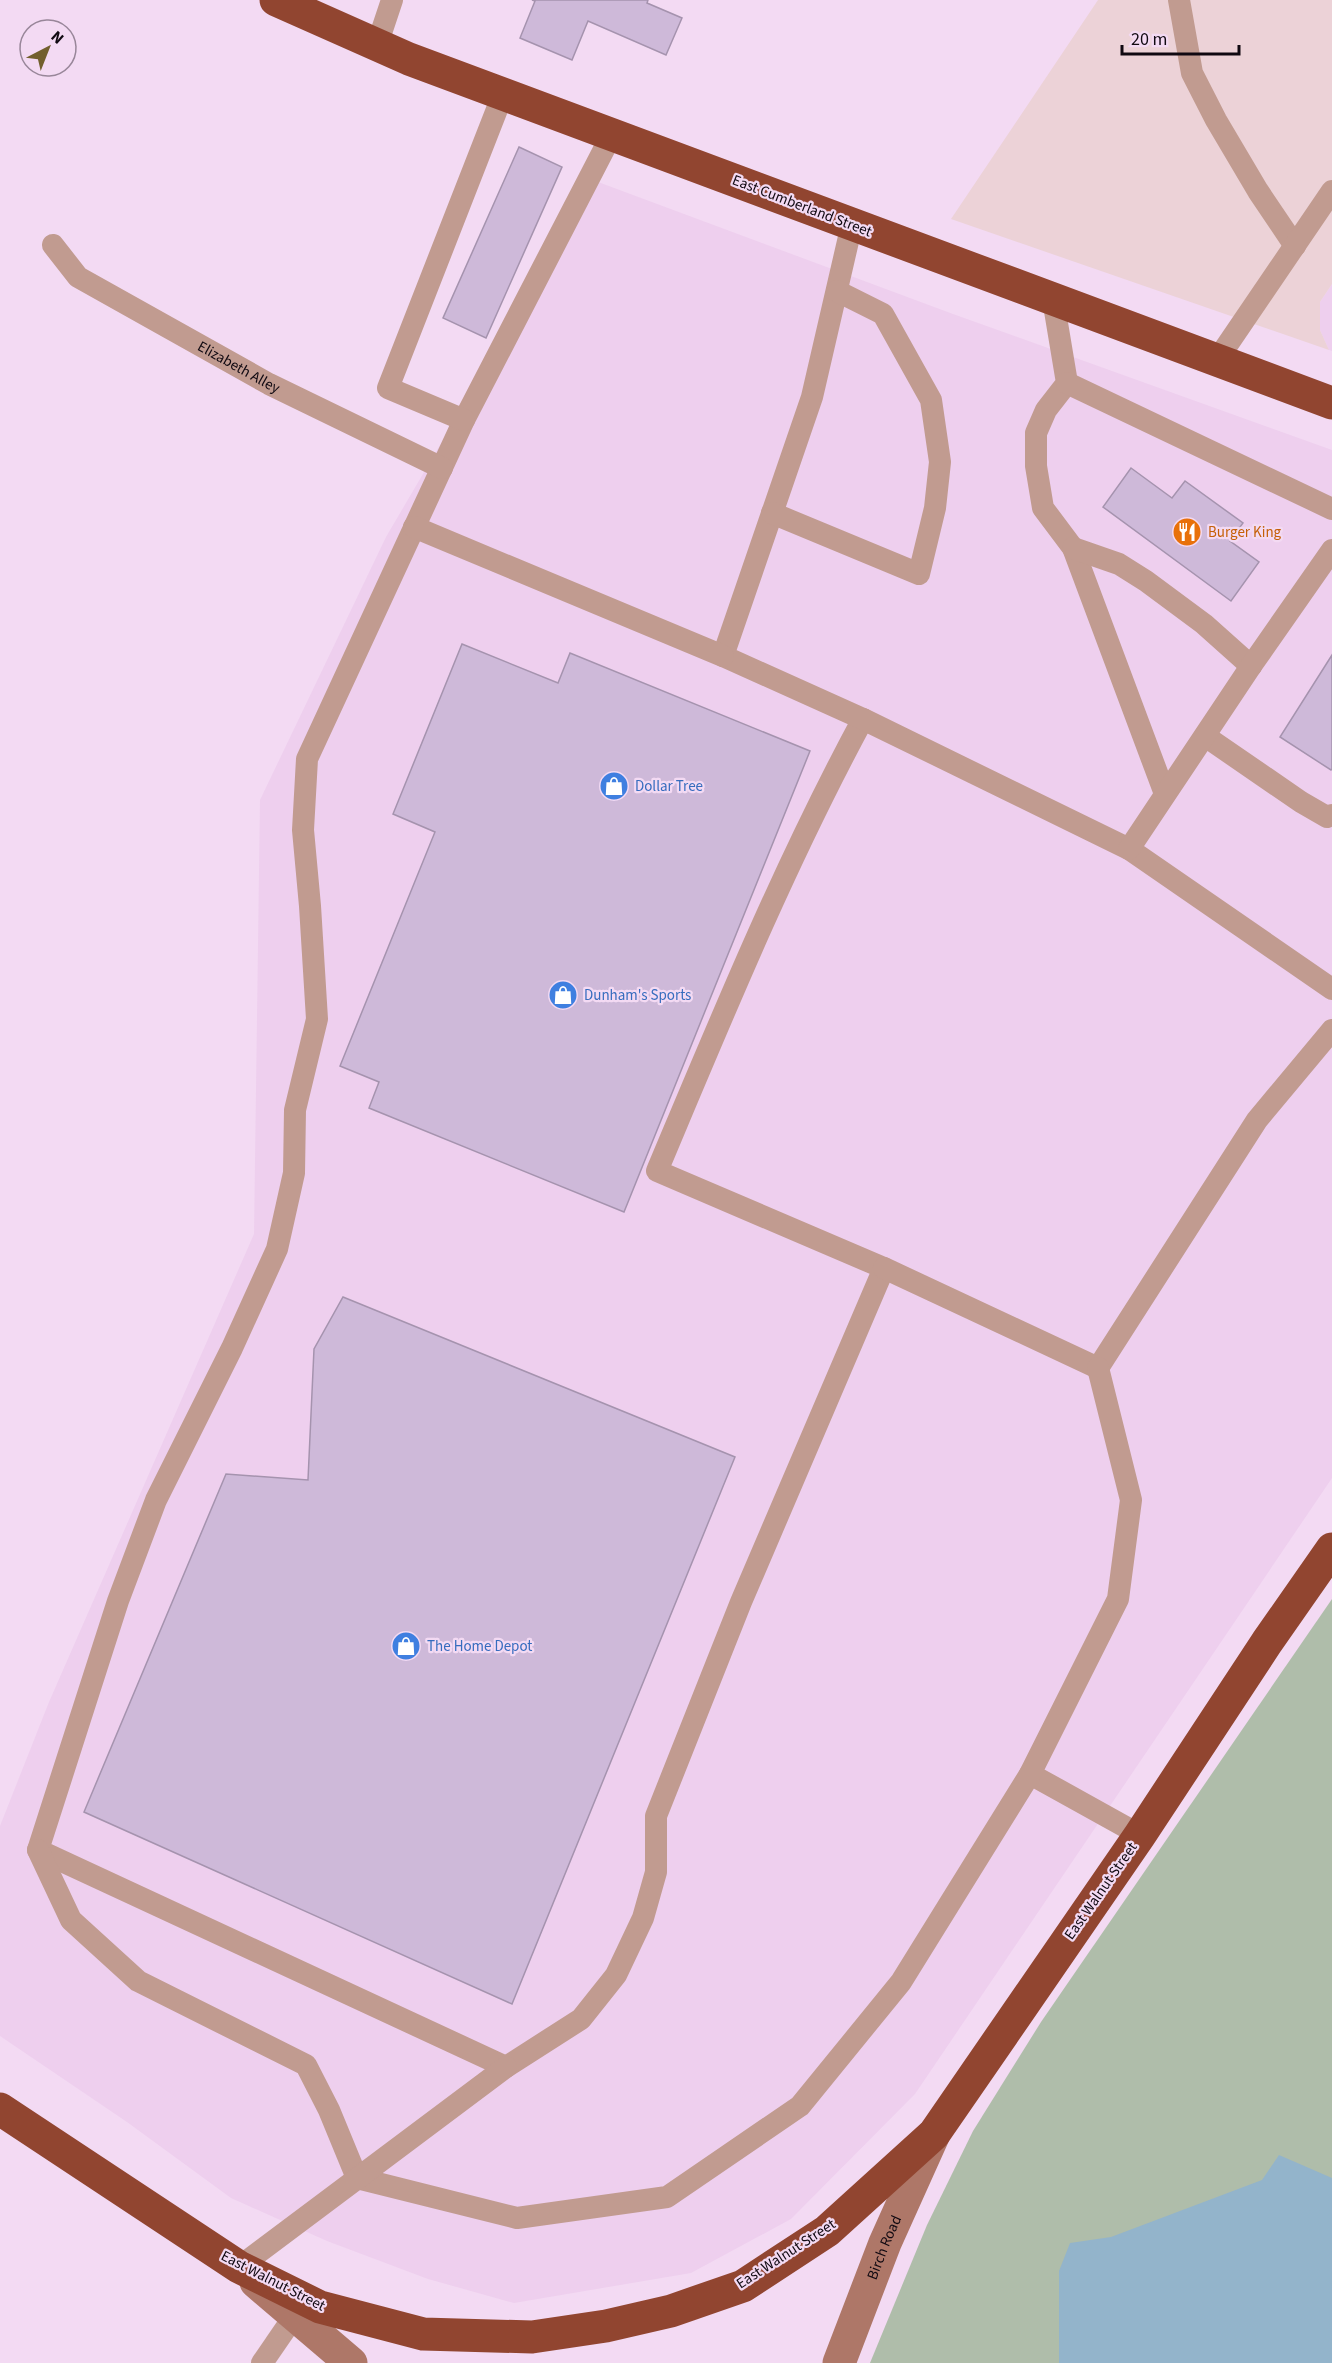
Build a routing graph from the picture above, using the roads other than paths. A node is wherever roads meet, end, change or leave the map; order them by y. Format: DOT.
graph roads {
  1 [pos="276,0"];
  2 [pos="392,0"];
  3 [pos="1179,0"];
  4 [pos="377,45"];
  5 [pos="503,94"];
  6 [pos="612,134"];
  7 [pos="1332,191"];
  8 [pos="859,227"];
  9 [pos="53,245"];
  10 [pos="1295,246"];
  11 [pos="837,291"];
  12 [pos="1053,299"];
  13 [pos="1217,360"];
  14 [pos="1066,383"];
  15 [pos="1332,403"];
  16 [pos="464,420"];
  17 [pos="442,468"];
  18 [pos="1332,509"];
  19 [pos="772,513"];
  20 [pos="414,527"];
  21 [pos="1073,548"];
  22 [pos="1332,550"];
  23 [pos="723,656"];
  24 [pos="1251,666"];
  25 [pos="863,719"];
  26 [pos="1205,736"];
  27 [pos="1165,794"];
  28 [pos="1332,815"];
  29 [pos="1129,849"];
  30 [pos="1332,989"];
  31 [pos="1332,1030"];
  32 [pos="884,1268"];
  33 [pos="1098,1368"];
  34 [pos="1332,1548"];
  35 [pos="1030,1774"];
  36 [pos="1140,1835"];
  37 [pos="38,1850"];
  38 [pos="506,2067"];
  39 [pos="0,2109"];
  40 [pos="934,2134"];
  41 [pos="357,2178"];
  42 [pos="239,2267"];
  43 [pos="295,2315"];
  44 [pos="262,2363"];
  45 [pos="351,2363"];
  46 [pos="839,2363"];
  1 -- 4 [label="highway, East Cumberland Street"];
  2 -- 4 [label="lane"];
  3 -- 10 [label="lane"];
  4 -- 5 [label="highway, East Cumberland Street"];
  5 -- 6 [label="highway, East Cumberland Street"];
  5 -- 16 [label="lane"];
  6 -- 8 [label="highway, East Cumberland Street"];
  6 -- 16 [label="lane"];
  7 -- 10 [label="lane"];
  8 -- 11 [label="lane"];
  8 -- 12 [label="highway, East Cumberland Street"];
  9 -- 17 [label="lane, Elizabeth Alley"];
  10 -- 13 [label="lane"];
  11 -- 19 [label="lane"];
  11 -- 19 [label="lane"];
  12 -- 13 [label="highway, East Cumberland Street"];
  12 -- 14 [label="lane"];
  13 -- 15 [label="highway, East Cumberland Street"];
  14 -- 18 [label="lane"];
  14 -- 21 [label="lane"];
  16 -- 17 [label="lane"];
  17 -- 20 [label="lane"];
  19 -- 23 [label="lane"];
  20 -- 23 [label="lane"];
  20 -- 37 [label="lane"];
  21 -- 24 [label="lane"];
  21 -- 27 [label="lane"];
  22 -- 24 [label="lane"];
  23 -- 25 [label="lane"];
  24 -- 26 [label="lane"];
  25 -- 29 [label="lane"];
  25 -- 32 [label="lane"];
  26 -- 27 [label="lane"];
  26 -- 28 [label="lane"];
  27 -- 29 [label="lane"];
  29 -- 30 [label="lane"];
  31 -- 33 [label="lane"];
  32 -- 33 [label="lane"];
  32 -- 38 [label="lane"];
  33 -- 35 [label="lane"];
  34 -- 36 [label="highway, East Walnut Street"];
  35 -- 36 [label="lane"];
  35 -- 41 [label="lane"];
  36 -- 40 [label="highway, East Walnut Street"];
  37 -- 38 [label="lane"];
  37 -- 41 [label="lane"];
  38 -- 41 [label="lane"];
  39 -- 42 [label="highway, East Walnut Street"];
  40 -- 42 [label="highway, East Walnut Street"];
  40 -- 46 [label="street, Birch Road"];
  41 -- 42 [label="lane"];
  42 -- 43 [label="street"];
  43 -- 44 [label="lane"];
  43 -- 45 [label="street"];
}
